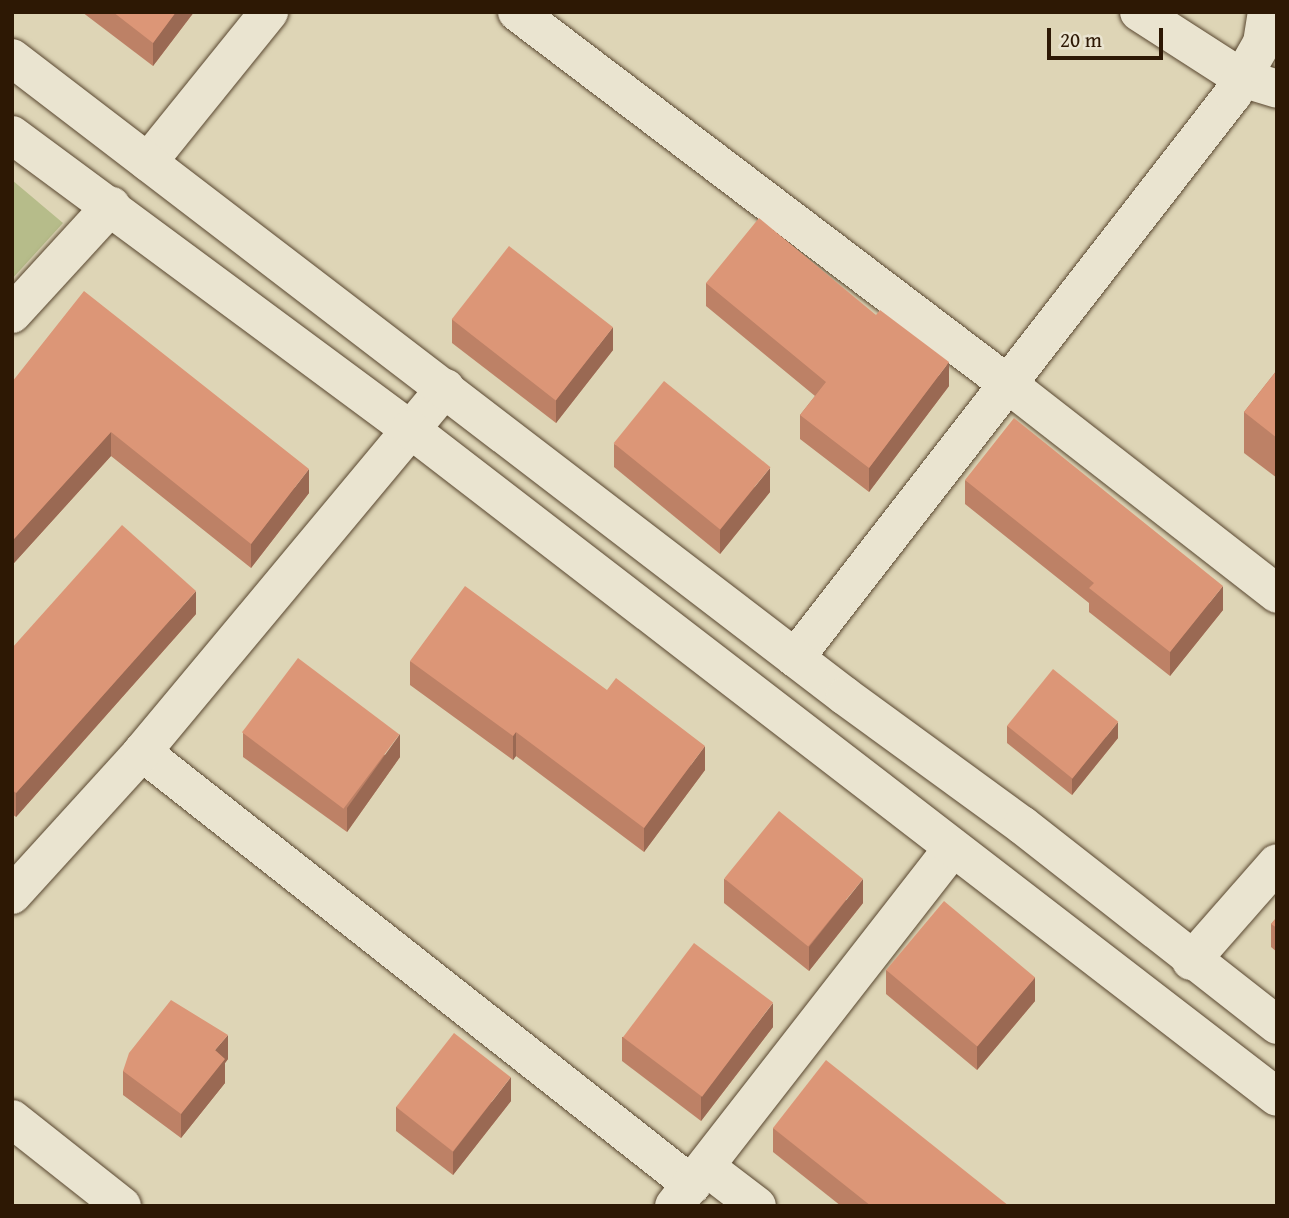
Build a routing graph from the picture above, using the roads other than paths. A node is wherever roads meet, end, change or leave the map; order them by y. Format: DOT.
graph roads {
  1 [pos="269,12"];
  2 [pos="517,12"];
  3 [pos="1139,12"];
  4 [pos="1267,12"];
  5 [pos="12,58"];
  6 [pos="1259,84"];
  7 [pos="12,135"];
  8 [pos="148,162"];
  9 [pos="111,206"];
  10 [pos="12,314"];
  11 [pos="1009,385"];
  12 [pos="445,388"];
  13 [pos="410,429"];
  14 [pos="1277,594"];
  15 [pos="795,657"];
  16 [pos="142,752"];
  17 [pos="951,850"];
  18 [pos="1277,863"];
  19 [pos="12,895"];
  20 [pos="1191,961"];
  21 [pos="1277,1026"];
  22 [pos="1277,1097"];
  23 [pos="12,1119"];
  24 [pos="691,1186"];
  25 [pos="122,1206"];
  26 [pos="757,1206"];
  1 -- 8 [label="street"];
  2 -- 11 [label="street"];
  3 -- 6 [label="street"];
  4 -- 6 [label="street"];
  5 -- 8 [label="street"];
  6 -- 11 [label="street"];
  7 -- 9 [label="street"];
  8 -- 12 [label="street"];
  9 -- 10 [label="street"];
  9 -- 13 [label="street"];
  11 -- 14 [label="street"];
  11 -- 15 [label="street"];
  12 -- 13 [label="street"];
  12 -- 15 [label="street"];
  13 -- 16 [label="street"];
  13 -- 17 [label="street"];
  15 -- 20 [label="street"];
  16 -- 19 [label="street"];
  16 -- 24 [label="street"];
  17 -- 22 [label="street"];
  17 -- 24 [label="street"];
  18 -- 20 [label="street"];
  20 -- 21 [label="street"];
  23 -- 25 [label="street"];
  24 -- 26 [label="street"];
}
